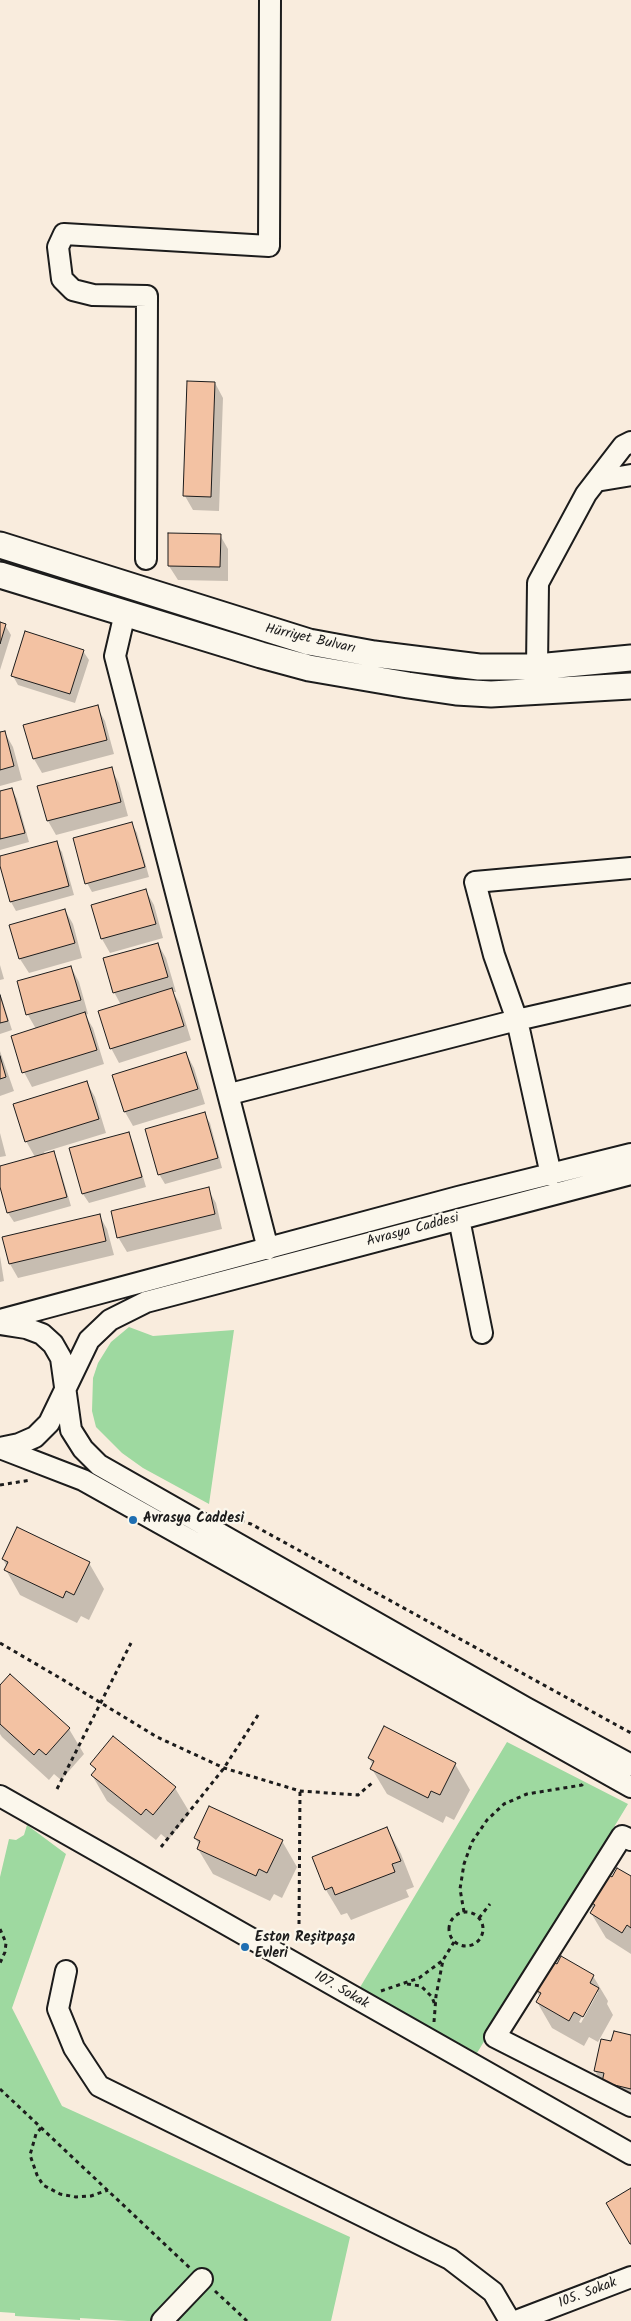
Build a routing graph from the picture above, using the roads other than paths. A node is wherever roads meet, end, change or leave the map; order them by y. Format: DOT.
graph roads {
  1 [pos="270,0"];
  2 [pos="631,442"];
  3 [pos="631,475"];
  4 [pos="596,481"];
  5 [pos="0,545"];
  6 [pos="146,560"];
  7 [pos="0,575"];
  8 [pos="125,613"];
  9 [pos="631,658"];
  10 [pos="537,667"];
  11 [pos="631,686"];
  12 [pos="631,868"];
  13 [pos="631,994"];
  14 [pos="517,1020"];
  15 [pos="230,1094"];
  16 [pos="631,1154"];
  17 [pos="551,1174"];
  18 [pos="631,1174"];
  19 [pos="459,1219"];
  20 [pos="268,1249"];
  21 [pos="0,1322"];
  22 [pos="482,1333"];
  23 [pos="64,1395"];
  24 [pos="0,1448"];
  25 [pos="631,1764"];
  26 [pos="631,1786"];
  27 [pos="0,1796"];
  28 [pos="631,1840"];
  29 [pos="66,1971"];
  30 [pos="631,2106"];
  31 [pos="631,2154"];
  32 [pos="631,2277"];
  33 [pos="202,2279"];
  34 [pos="162,2321"];
  35 [pos="510,2321"];
  36 [pos="516,2321"];
  1 -- 6 [label="street"];
  2 -- 4 [label="street"];
  3 -- 4 [label="street"];
  4 -- 10 [label="street"];
  5 -- 10 [label="main road, Hürriyet Bulvarı"];
  7 -- 8 [label="main road, Hürriyet Bulvarı"];
  8 -- 11 [label="main road, Hürriyet Bulvarı"];
  8 -- 15 [label="street"];
  9 -- 10 [label="main road, Hürriyet Bulvarı"];
  12 -- 14 [label="street"];
  13 -- 14 [label="street"];
  14 -- 15 [label="street"];
  14 -- 17 [label="street"];
  15 -- 20 [label="street"];
  16 -- 17 [label="street"];
  17 -- 20 [label="street"];
  18 -- 19 [label="street, Avrasya Caddesi"];
  19 -- 22 [label="street"];
  19 -- 23 [label="street, Avrasya Caddesi"];
  20 -- 21 [label="street"];
  21 -- 23 [label="street"];
  23 -- 24 [label="street, Avrasya Caddesi"];
  23 -- 25 [label="street"];
  24 -- 26 [label="street"];
  27 -- 31 [label="street, 107. Sokak"];
  28 -- 30 [label="street"];
  29 -- 35 [label="street"];
  32 -- 36 [label="street, 105. Sokak"];
  33 -- 34 [label="street"];
}
